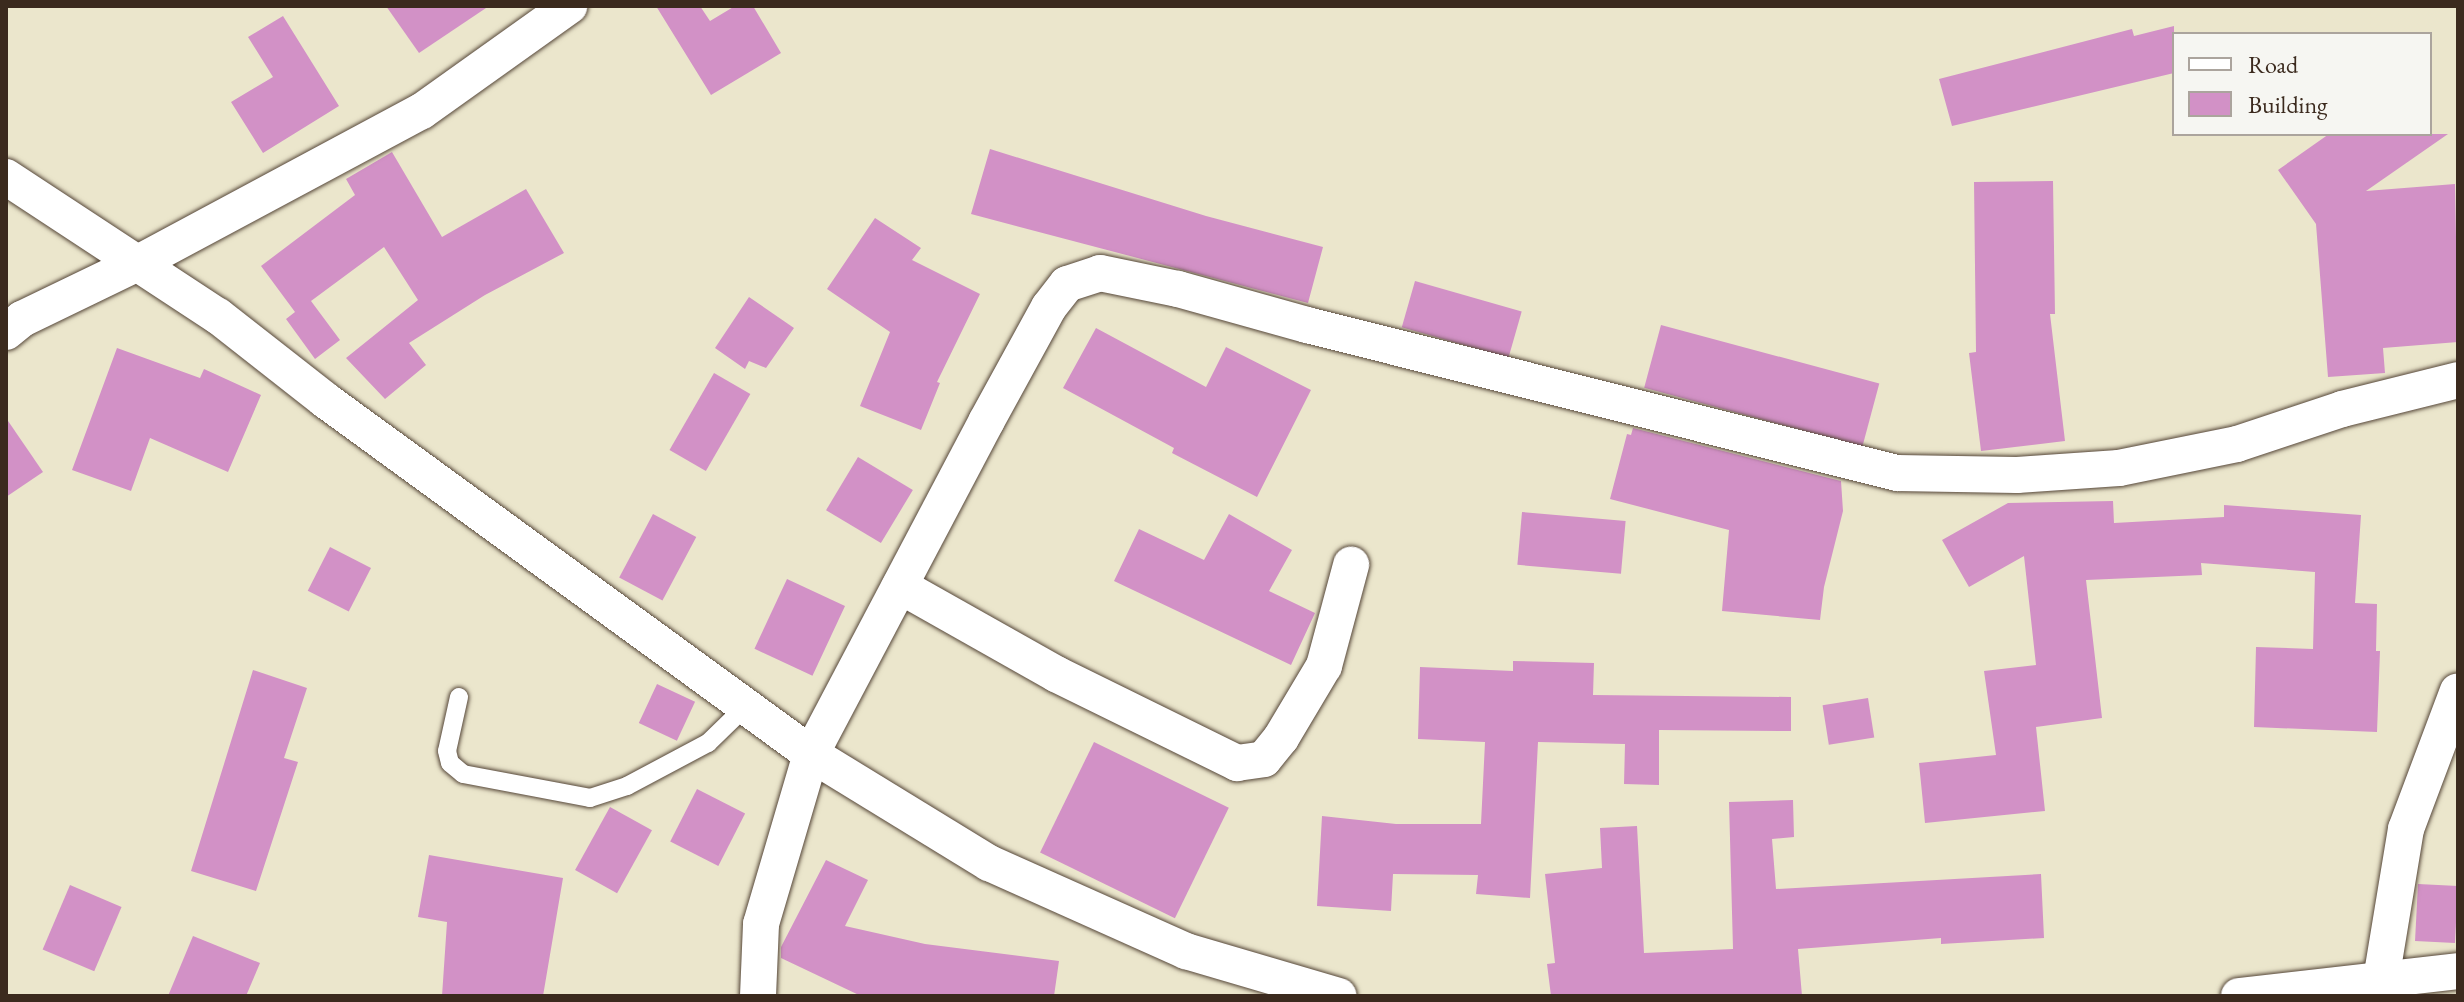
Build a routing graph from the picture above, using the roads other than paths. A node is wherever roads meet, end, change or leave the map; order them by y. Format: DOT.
graph roads {
  1 [pos="569,6"];
  2 [pos="6,177"];
  3 [pos="138,263"];
  4 [pos="6,332"];
  5 [pos="2458,380"];
  6 [pos="1351,565"];
  7 [pos="900,586"];
  8 [pos="2458,691"];
  9 [pos="459,697"];
  10 [pos="745,707"];
  11 [pos="811,754"];
  12 [pos="2458,971"];
  13 [pos="2381,980"];
  14 [pos="758,996"];
  15 [pos="1339,996"];
  16 [pos="2239,996"];
  1 -- 3 [label="street"];
  2 -- 3 [label="street"];
  3 -- 4 [label="street"];
  3 -- 10 [label="street"];
  5 -- 7 [label="street"];
  6 -- 7 [label="street"];
  7 -- 11 [label="street"];
  8 -- 13 [label="street"];
  9 -- 10 [label="lane"];
  10 -- 11 [label="street"];
  11 -- 14 [label="street"];
  11 -- 15 [label="street"];
  12 -- 13 [label="street"];
  13 -- 16 [label="street"];
}
